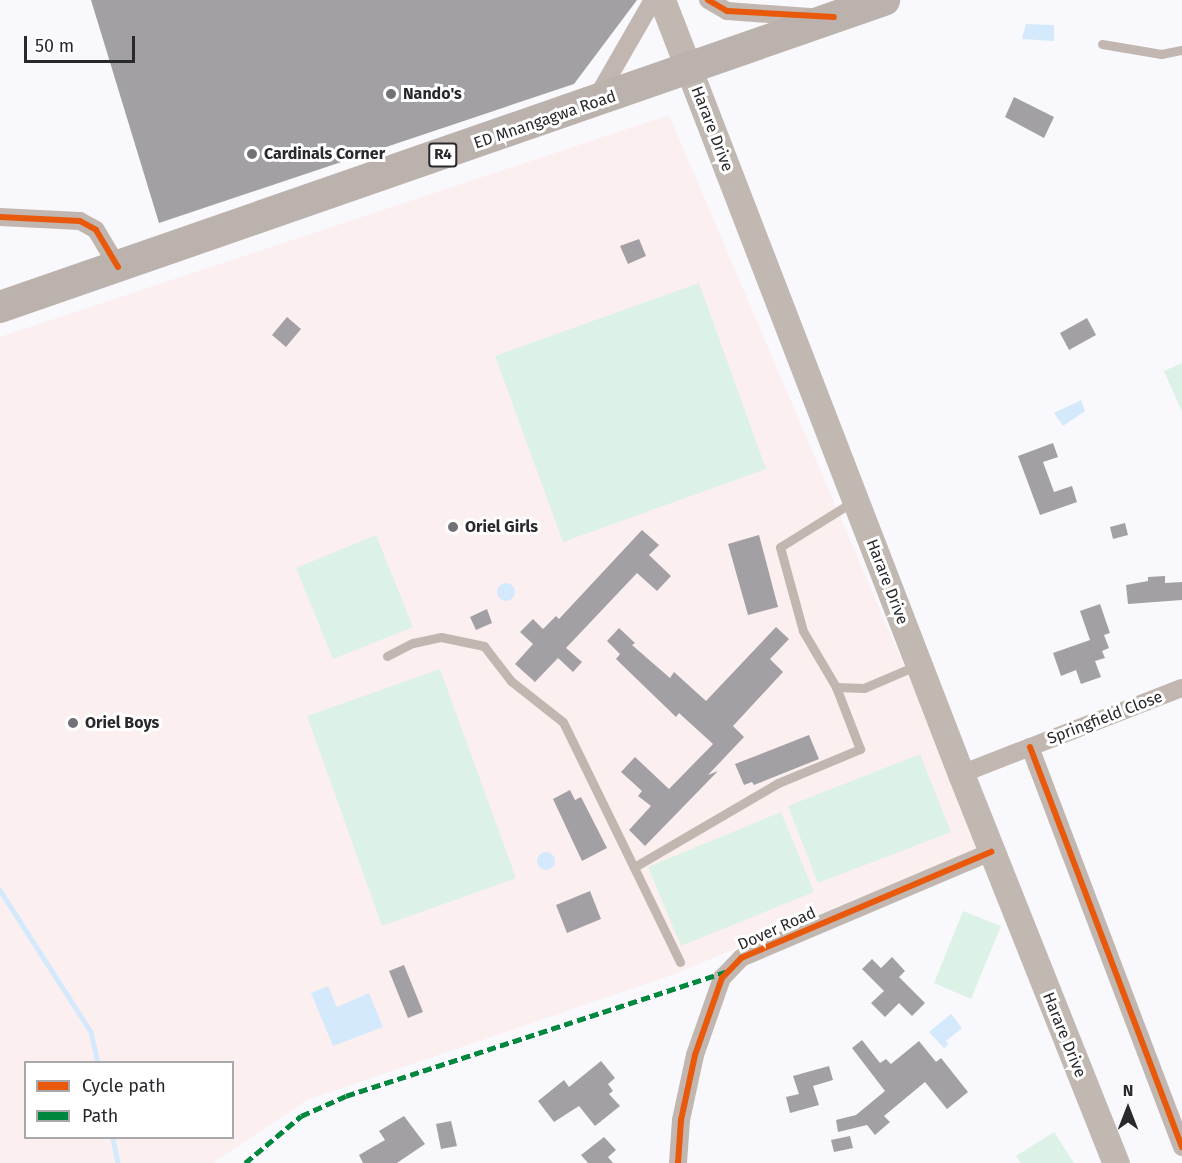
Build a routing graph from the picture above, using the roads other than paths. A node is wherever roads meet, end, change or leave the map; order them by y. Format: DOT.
graph roads {
  1 [pos="653,0"];
  2 [pos="662,0"];
  3 [pos="708,0"];
  4 [pos="884,0"];
  5 [pos="834,17"];
  6 [pos="1102,44"];
  7 [pos="1182,51"];
  8 [pos="689,70"];
  9 [pos="593,103"];
  10 [pos="0,217"];
  11 [pos="118,267"];
  12 [pos="0,307"];
  13 [pos="856,500"];
  14 [pos="387,656"];
  15 [pos="906,670"];
  16 [pos="836,687"];
  17 [pos="1182,688"];
  18 [pos="1030,747"];
  19 [pos="961,774"];
  20 [pos="991,852"];
  21 [pos="636,866"];
  22 [pos="680,962"];
  23 [pos="1182,1147"];
  24 [pos="678,1163"];
  25 [pos="1116,1163"];
  1 -- 9 [label="street"];
  2 -- 8 [label="main road, Harare Drive"];
  3 -- 5 [label="street"];
  4 -- 5 [label="highway, ED Mnangagwa Road / R4"];
  5 -- 8 [label="highway, ED Mnangagwa Road / R4"];
  6 -- 7 [label="lane"];
  8 -- 9 [label="highway, ED Mnangagwa Road / R4"];
  8 -- 13 [label="main road, Harare Drive"];
  9 -- 11 [label="highway, ED Mnangagwa Road / R4"];
  10 -- 11 [label="street"];
  11 -- 12 [label="highway, ED Mnangagwa Road / R4"];
  13 -- 16 [label="lane"];
  13 -- 19 [label="main road, Harare Drive"];
  14 -- 21 [label="lane"];
  15 -- 16 [label="lane"];
  16 -- 21 [label="lane"];
  17 -- 18 [label="street, Springfield Close"];
  18 -- 19 [label="street, Springfield Close"];
  18 -- 23 [label="street"];
  19 -- 20 [label="main road, Harare Drive"];
  20 -- 24 [label="street, Dover Road"];
  20 -- 25 [label="main road, Harare Drive"];
  21 -- 22 [label="lane"];
}
